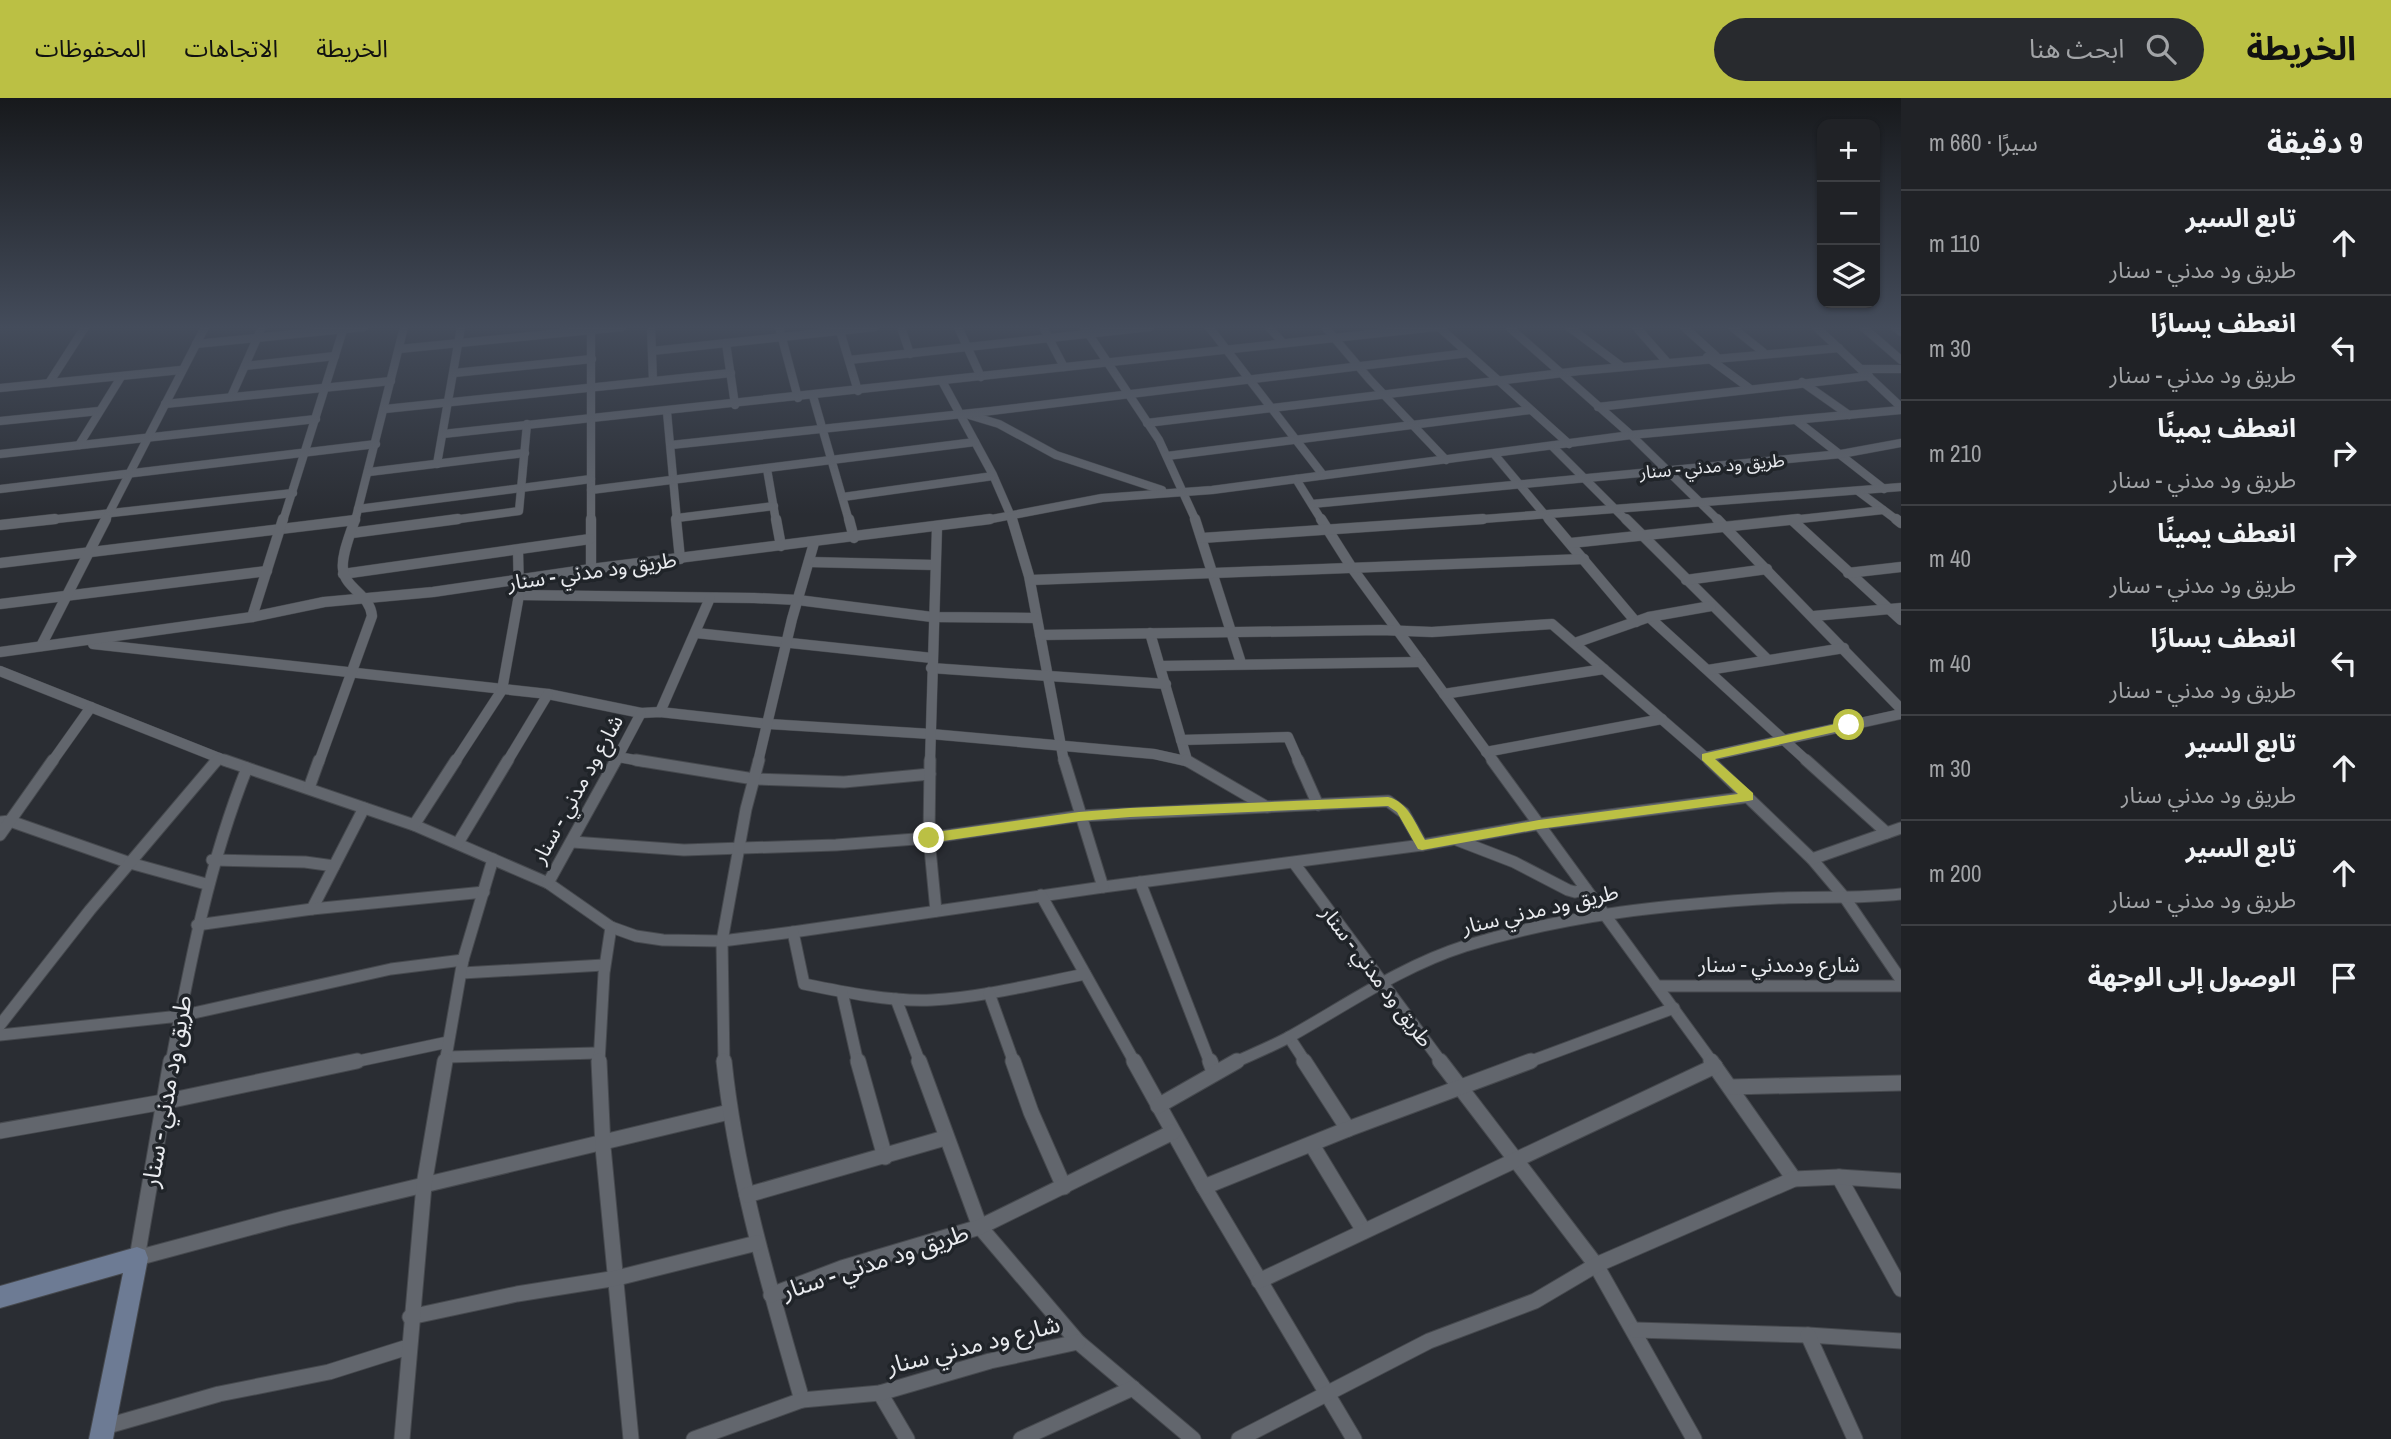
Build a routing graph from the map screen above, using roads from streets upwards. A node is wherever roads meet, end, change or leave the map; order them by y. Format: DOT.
graph roads {
  1 [pos="113,390"];
  2 [pos="172,390"];
  3 [pos="234,390"];
  4 [pos="309,390"];
  5 [pos="325,390"];
  6 [pos="389,390"];
  7 [pos="451,390"];
  8 [pos="577,390"];
  9 [pos="592,390"];
  10 [pos="733,390"];
  11 [pos="796,390"];
  12 [pos="871,390"];
  13 [pos="946,390"];
  14 [pos="1126,390"];
  15 [pos="1164,390"];
  16 [pos="1255,390"];
  17 [pos="1379,390"];
  18 [pos="1424,390"];
  19 [pos="1507,390"];
  20 [pos="1579,390"];
  21 [pos="1736,390"];
  22 [pos="1813,390"];
  23 [pos="1882,390"];
  24 [pos="858,391"];
  25 [pos="1129,394"];
  26 [pos="1384,395"];
  27 [pos="813,396"];
  28 [pos="230,397"];
  29 [pos="798,398"];
  30 [pos="448,403"];
  31 [pos="165,404"];
  32 [pos="735,405"];
  33 [pos="1598,407"];
  34 [pos="385,409"];
  35 [pos="1271,409"];
  36 [pos="1901,409"];
  37 [pos="1530,410"];
  38 [pos="99,411"];
  39 [pos="667,412"];
  40 [pos="959,413"];
  41 [pos="1849,415"];
  42 [pos="316,419"];
  43 [pos="592,419"];
  44 [pos="0,421"];
  45 [pos="1797,421"];
  46 [pos="527,424"];
  47 [pos="1147,424"];
  48 [pos="1412,424"];
  49 [pos="822,427"];
  50 [pos="443,434"];
  51 [pos="1631,435"];
  52 [pos="148,438"];
  53 [pos="1294,439"];
  54 [pos="975,442"];
  55 [pos="1901,443"];
  56 [pos="376,444"];
  57 [pos="1569,444"];
  58 [pos="79,445"];
  59 [pos="671,445"];
  60 [pos="1552,446"];
  61 [pos="305,452"];
  62 [pos="524,453"];
  63 [pos="0,454"];
  64 [pos="1494,454"];
  65 [pos="1840,454"];
  66 [pos="1167,456"];
  67 [pos="833,460"];
  68 [pos="1446,460"];
  69 [pos="437,464"];
  70 [pos="767,469"];
  71 [pos="1668,470"];
  72 [pos="369,472"];
  73 [pos="131,473"];
  74 [pos="1323,475"];
  75 [pos="993,476"];
  76 [pos="1583,478"];
  77 [pos="591,479"];
  78 [pos="1296,479"];
  79 [pos="673,480"];
  80 [pos="1520,484"];
  81 [pos="1901,487"];
  82 [pos="522,488"];
  83 [pos="0,489"];
  84 [pos="1884,489"];
  85 [pos="591,490"];
  86 [pos="1858,491"];
  87 [pos="1168,492"];
  88 [pos="1184,492"];
  89 [pos="293,493"];
  90 [pos="843,497"];
  91 [pos="1312,504"];
  92 [pos="1703,504"];
  93 [pos="774,506"];
  94 [pos="358,509"];
  95 [pos="1615,510"];
  96 [pos="1883,510"];
  97 [pos="111,511"];
  98 [pos="1547,515"];
  99 [pos="1012,516"];
  100 [pos="677,518"];
  101 [pos="355,520"];
  102 [pos="1792,520"];
  103 [pos="1901,523"];
  104 [pos="0,525"];
  105 [pos="937,527"];
  106 [pos="1726,527"];
  107 [pos="279,530"];
  108 [pos="1329,530"];
  109 [pos="352,533"];
  110 [pos="1641,536"];
  111 [pos="854,538"];
  112 [pos="1202,538"];
  113 [pos="590,539"];
  114 [pos="814,543"];
  115 [pos="1571,543"];
  116 [pos="781,547"];
  117 [pos="518,550"];
  118 [pos="89,552"];
  119 [pos="680,559"];
  120 [pos="1584,559"];
  121 [pos="809,562"];
  122 [pos="0,563"];
  123 [pos="935,565"];
  124 [pos="1901,567"];
  125 [pos="1352,568"];
  126 [pos="591,569"];
  127 [pos="1767,569"];
  128 [pos="267,570"];
  129 [pos="1214,572"];
  130 [pos="1848,573"];
  131 [pos="343,574"];
  132 [pos="1031,580"];
  133 [pos="1686,580"];
  134 [pos="519,581"];
  135 [pos="67,595"];
  136 [pos="519,595"];
  137 [pos="710,598"];
  138 [pos="369,600"];
  139 [pos="798,600"];
  140 [pos="0,604"];
  141 [pos="1711,606"];
  142 [pos="1901,608"];
  143 [pos="1889,609"];
  144 [pos="1814,616"];
  145 [pos="251,617"];
  146 [pos="932,617"];
  147 [pos="1649,617"];
  148 [pos="1036,618"];
  149 [pos="1901,620"];
  150 [pos="1636,622"];
  151 [pos="696,632"];
  152 [pos="1231,632"];
  153 [pos="1399,632"];
  154 [pos="1150,634"];
  155 [pos="1040,635"];
  156 [pos="76,641"];
  157 [pos="788,641"];
  158 [pos="1574,643"];
  159 [pos="41,646"];
  160 [pos="1844,648"];
  161 [pos="0,652"];
  162 [pos="1768,660"];
  163 [pos="1421,662"];
  164 [pos="931,663"];
  165 [pos="1241,663"];
  166 [pos="1160,666"];
  167 [pos="1604,669"];
  168 [pos="1708,670"];
  169 [pos="0,671"];
  170 [pos="352,674"];
  171 [pos="1046,677"];
  172 [pos="1166,684"];
  173 [pos="502,690"];
  174 [pos="548,694"];
  175 [pos="1444,694"];
  176 [pos="92,707"];
  177 [pos="1901,711"];
  178 [pos="660,712"];
  179 [pos="641,713"];
  180 [pos="1662,719"];
  181 [pos="769,724"];
  182 [pos="931,734"];
  183 [pos="1786,739"];
  184 [pos="1181,740"];
  185 [pos="1061,747"];
  186 [pos="1486,752"];
  187 [pos="618,757"];
  188 [pos="1706,757"];
  189 [pos="219,758"];
  190 [pos="1187,760"];
  191 [pos="247,768"];
  192 [pos="930,774"];
  193 [pos="754,779"];
  194 [pos="309,788"];
  195 [pos="1748,797"];
  196 [pos="1318,805"];
  197 [pos="1267,807"];
  198 [pos="365,808"];
  199 [pos="1079,816"];
  200 [pos="5,822"];
  201 [pos="1539,824"];
  202 [pos="414,825"];
  203 [pos="1901,828"];
  204 [pos="1887,833"];
  205 [pos="0,835"];
  206 [pos="929,838"];
  207 [pos="1455,839"];
  208 [pos="573,842"];
  209 [pos="458,843"];
  210 [pos="1422,845"];
  211 [pos="738,848"];
  212 [pos="493,859"];
  213 [pos="1812,859"];
  214 [pos="212,860"];
  215 [pos="130,863"];
  216 [pos="1294,863"];
  217 [pos="334,866"];
  218 [pos="1140,882"];
  219 [pos="548,883"];
  220 [pos="206,884"];
  221 [pos="1103,887"];
  222 [pos="1586,889"];
  223 [pos="484,892"];
  224 [pos="1901,894"];
  225 [pos="1041,895"];
  226 [pos="1845,898"];
  227 [pos="312,909"];
  228 [pos="936,911"];
  229 [pos="1602,913"];
  230 [pos="197,925"];
  231 [pos="611,927"];
  232 [pos="793,932"];
  233 [pos="722,941"];
  234 [pos="604,965"];
  235 [pos="463,966"];
  236 [pos="1085,974"];
  237 [pos="1901,980"];
  238 [pos="1380,982"];
  239 [pos="1657,986"];
  240 [pos="1901,986"];
  241 [pos="842,992"];
  242 [pos="989,993"];
  243 [pos="896,999"];
  244 [pos="1674,1009"];
  245 [pos="180,1016"];
  246 [pos="0,1025"];
  247 [pos="0,1035"];
  248 [pos="1289,1037"];
  249 [pos="447,1050"];
  250 [pos="597,1053"];
  251 [pos="1715,1066"];
  252 [pos="1214,1072"];
  253 [pos="1901,1083"];
  254 [pos="1461,1087"];
  255 [pos="1730,1087"];
  256 [pos="163,1102"];
  257 [pos="1158,1106"];
  258 [pos="729,1112"];
  259 [pos="1348,1129"];
  260 [pos="0,1131"];
  261 [pos="1172,1132"];
  262 [pos="946,1138"];
  263 [pos="602,1144"];
  264 [pos="1312,1144"];
  265 [pos="885,1157"];
  266 [pos="1516,1159"];
  267 [pos="1839,1177"];
  268 [pos="1794,1179"];
  269 [pos="1901,1181"];
  270 [pos="424,1185"];
  271 [pos="1065,1187"];
  272 [pos="1204,1187"];
  273 [pos="747,1195"];
  274 [pos="980,1227"];
  275 [pos="1364,1231"];
  276 [pos="757,1243"];
  277 [pos="137,1258"];
  278 [pos="1596,1265"];
  279 [pos="617,1278"];
  280 [pos="1259,1281"];
  281 [pos="1901,1289"];
  282 [pos="771,1295"];
  283 [pos="0,1297"];
  284 [pos="410,1317"];
  285 [pos="1635,1329"];
  286 [pos="1808,1335"];
  287 [pos="1901,1341"];
  288 [pos="1078,1342"];
  289 [pos="408,1347"];
  290 [pos="1133,1388"];
  291 [pos="880,1393"];
  292 [pos="1325,1394"];
  293 [pos="802,1400"];
  294 [pos="103,1433"];
  295 [pos="402,1439"];
  296 [pos="631,1439"];
  297 [pos="694,1439"];
  298 [pos="907,1439"];
  299 [pos="1021,1439"];
  300 [pos="1193,1439"];
  301 [pos="1239,1439"];
  302 [pos="1354,1439"];
  303 [pos="1694,1439"];
  304 [pos="1855,1439"];
  1 -- 38 [label="street"];
  2 -- 31 [label="street"];
  3 -- 28 [label="street"];
  4 -- 28 [label="street"];
  5 -- 42 [label="street"];
  6 -- 34 [label="street"];
  7 -- 30 [label="street"];
  8 -- 30 [label="street"];
  9 -- 43 [label="street"];
  10 -- 32 [label="street"];
  11 -- 29 [label="street"];
  12 -- 24 [label="street"];
  13 -- 40 [label="street"];
  14 -- 25 [label="street"];
  15 -- 25 [label="street"];
  16 -- 35 [label="street"];
  17 -- 26 [label="street"];
  18 -- 26 [label="street"];
  19 -- 37 [label="street"];
  20 -- 33 [label="street"];
  21 -- 33 [label="street"];
  22 -- 41 [label="street"];
  23 -- 36 [label="street, طريق ود مدني - سنار"];
  24 -- 27 [label="street"];
  25 -- 40 [label="street"];
  25 -- 47 [label="street"];
  26 -- 35 [label="street"];
  26 -- 48 [label="street"];
  27 -- 29 [label="street"];
  27 -- 49 [label="street"];
  28 -- 31 [label="street"];
  29 -- 32 [label="street"];
  30 -- 34 [label="street"];
  30 -- 50 [label="street"];
  31 -- 52 [label="street"];
  32 -- 39 [label="street"];
  33 -- 51 [label="street"];
  34 -- 56 [label="street"];
  35 -- 47 [label="street"];
  35 -- 53 [label="street"];
  36 -- 41 [label="street, طريق ود مدني - سنار"];
  37 -- 48 [label="street"];
  37 -- 57 [label="street"];
  38 -- 44 [label="street"];
  38 -- 58 [label="street"];
  39 -- 43 [label="street"];
  39 -- 59 [label="street"];
  40 -- 49 [label="street"];
  40 -- 54 [label="street"];
  40 -- 87 [label="street"];
  41 -- 45 [label="street, طريق ود مدني - سنار"];
  42 -- 52 [label="street"];
  42 -- 61 [label="street"];
  43 -- 46 [label="street"];
  43 -- 77 [label="street"];
  45 -- 51 [label="street, طريق ود مدني - سنار"];
  45 -- 65 [label="street, طريق ود مدني - سنار"];
  46 -- 50 [label="street"];
  46 -- 62 [label="street"];
  47 -- 66 [label="street"];
  48 -- 53 [label="street"];
  48 -- 68 [label="street"];
  49 -- 59 [label="street"];
  49 -- 67 [label="street"];
  50 -- 69 [label="street"];
  51 -- 57 [label="street, طريق ود مدني - سنار"];
  51 -- 71 [label="street"];
  52 -- 58 [label="street"];
  52 -- 73 [label="street"];
  53 -- 66 [label="street"];
  53 -- 74 [label="street"];
  54 -- 67 [label="street"];
  54 -- 75 [label="street"];
  55 -- 65 [label="street, طريق ود مدني - سنار"];
  56 -- 61 [label="street"];
  56 -- 72 [label="street"];
  57 -- 60 [label="street, طريق ود مدني - سنار"];
  58 -- 63 [label="street"];
  59 -- 79 [label="street"];
  60 -- 64 [label="street, طريق ود مدني - سنار"];
  60 -- 76 [label="street"];
  61 -- 73 [label="street"];
  61 -- 89 [label="street"];
  62 -- 69 [label="street"];
  62 -- 82 [label="street"];
  64 -- 68 [label="street, طريق ود مدني - سنار"];
  64 -- 80 [label="street"];
  65 -- 71 [label="street, طريق ود مدني - سنار"];
  65 -- 84 [label="street, طريق ود مدني - سنار"];
  66 -- 88 [label="street"];
  67 -- 70 [label="street"];
  67 -- 90 [label="street"];
  68 -- 74 [label="street, طريق ود مدني - سنار"];
  69 -- 72 [label="street"];
  70 -- 79 [label="street"];
  70 -- 93 [label="street"];
  71 -- 76 [label="street, طريق ود مدني - سنار"];
  71 -- 92 [label="street"];
  72 -- 94 [label="street"];
  73 -- 83 [label="street"];
  73 -- 97 [label="street"];
  74 -- 78 [label="street, طريق ود مدني - سنار"];
  75 -- 90 [label="street"];
  75 -- 99 [label="street"];
  76 -- 80 [label="street, طريق ود مدني - سنار"];
  76 -- 95 [label="street"];
  77 -- 82 [label="street"];
  77 -- 85 [label="street"];
  78 -- 88 [label="street, طريق ود مدني - سنار"];
  78 -- 91 [label="street"];
  79 -- 85 [label="street"];
  79 -- 100 [label="street"];
  80 -- 91 [label="street, طريق ود مدني - سنار"];
  80 -- 98 [label="street"];
  81 -- 84 [label="street, طريق ود مدني - سنار"];
  82 -- 94 [label="street"];
  82 -- 109 [label="street"];
  84 -- 86 [label="street, طريق ود مدني - سنار"];
  85 -- 113 [label="street"];
  86 -- 92 [label="street, طريق ود مدني - سنار"];
  86 -- 96 [label="street"];
  87 -- 88 [label="street, طريق ود مدني - سنار"];
  87 -- 99 [label="street, طريق ود مدني - سنار"];
  88 -- 112 [label="street"];
  89 -- 97 [label="street"];
  89 -- 107 [label="street"];
  90 -- 111 [label="street"];
  91 -- 108 [label="street"];
  92 -- 95 [label="street, طريق ود مدني - سنار"];
  92 -- 106 [label="street"];
  93 -- 100 [label="street"];
  93 -- 116 [label="street"];
  94 -- 101 [label="street"];
  95 -- 98 [label="street, طريق ود مدني - سنار"];
  95 -- 110 [label="street"];
  96 -- 102 [label="street"];
  96 -- 103 [label="street"];
  97 -- 104 [label="street"];
  97 -- 118 [label="street"];
  98 -- 108 [label="street, طريق ود مدني - سنار"];
  98 -- 115 [label="street"];
  99 -- 105 [label="street, طريق ود مدني - سنار"];
  99 -- 132 [label="street"];
  100 -- 119 [label="street"];
  101 -- 107 [label="street"];
  101 -- 109 [label="street"];
  102 -- 106 [label="street"];
  102 -- 130 [label="street"];
  105 -- 111 [label="street, طريق ود مدني - سنار"];
  105 -- 123 [label="street"];
  106 -- 110 [label="street"];
  106 -- 127 [label="street"];
  107 -- 118 [label="street"];
  107 -- 128 [label="street"];
  108 -- 112 [label="street, طريق ود مدني - سنار"];
  108 -- 125 [label="street"];
  109 -- 131 [label="street"];
  110 -- 115 [label="street"];
  110 -- 133 [label="street"];
  111 -- 114 [label="street, طريق ود مدني - سنار"];
  112 -- 129 [label="street"];
  113 -- 117 [label="street"];
  113 -- 126 [label="street"];
  114 -- 116 [label="street, طريق ود مدني - سنار"];
  114 -- 121 [label="street, طريق ود مدني - سنار"];
  115 -- 120 [label="street"];
  116 -- 119 [label="street, طريق ود مدني - سنار"];
  117 -- 131 [label="street"];
  117 -- 134 [label="street"];
  118 -- 122 [label="street"];
  118 -- 135 [label="street"];
  119 -- 126 [label="street, طريق ود مدني - سنار"];
  120 -- 125 [label="street"];
  120 -- 150 [label="street"];
  121 -- 123 [label="street"];
  121 -- 139 [label="street, طريق ود مدني - سنار"];
  123 -- 146 [label="street"];
  124 -- 130 [label="street"];
  125 -- 129 [label="street"];
  125 -- 153 [label="street"];
  126 -- 134 [label="street, طريق ود مدني - سنار"];
  127 -- 133 [label="street"];
  127 -- 144 [label="street"];
  128 -- 135 [label="street"];
  128 -- 145 [label="street"];
  129 -- 132 [label="street"];
  129 -- 152 [label="street"];
  130 -- 143 [label="street"];
  131 -- 138 [label="street"];
  132 -- 148 [label="street"];
  133 -- 141 [label="street"];
  134 -- 136 [label="street"];
  134 -- 138 [label="street, طريق ود مدني - سنار"];
  135 -- 140 [label="street"];
  135 -- 159 [label="street"];
  136 -- 137 [label="street, طريق ود مدني - سنار"];
  136 -- 173 [label="street"];
  137 -- 139 [label="street, طريق ود مدني - سنار"];
  137 -- 151 [label="street"];
  138 -- 145 [label="street, طريق ود مدني - سنار"];
  138 -- 170 [label="street"];
  139 -- 146 [label="street, طريق ود مدني - سنار"];
  139 -- 157 [label="street, طريق ود مدني - سنار"];
  141 -- 147 [label="street"];
  141 -- 162 [label="street"];
  142 -- 143 [label="street"];
  143 -- 144 [label="street"];
  143 -- 149 [label="street"];
  144 -- 160 [label="street"];
  145 -- 156 [label="street, طريق ود مدني - سنار"];
  146 -- 148 [label="street, طريق ود مدني - سنار"];
  146 -- 164 [label="street"];
  147 -- 150 [label="street"];
  147 -- 168 [label="street"];
  148 -- 155 [label="street"];
  150 -- 158 [label="street"];
  151 -- 157 [label="street"];
  151 -- 178 [label="street"];
  152 -- 153 [label="street"];
  152 -- 154 [label="street"];
  152 -- 165 [label="street"];
  153 -- 158 [label="street"];
  153 -- 163 [label="street"];
  154 -- 155 [label="street"];
  154 -- 166 [label="street"];
  155 -- 171 [label="street"];
  156 -- 159 [label="street, طريق ود مدني - سنار"];
  156 -- 170 [label="street, طريق ود مدني - سنار"];
  157 -- 164 [label="street"];
  157 -- 181 [label="street, طريق ود مدني - سنار"];
  158 -- 167 [label="street"];
  159 -- 161 [label="street, طريق ود مدني - سنار"];
  160 -- 162 [label="street"];
  160 -- 177 [label="street"];
  162 -- 168 [label="street"];
  163 -- 165 [label="street"];
  163 -- 175 [label="street"];
  164 -- 171 [label="street"];
  164 -- 182 [label="street"];
  165 -- 166 [label="street"];
  166 -- 172 [label="street"];
  167 -- 175 [label="street"];
  167 -- 180 [label="street"];
  168 -- 183 [label="street"];
  169 -- 176 [label="street"];
  170 -- 173 [label="street, طريق ود مدني - سنار"];
  170 -- 194 [label="street"];
  171 -- 172 [label="street"];
  171 -- 185 [label="street"];
  172 -- 184 [label="street"];
  173 -- 174 [label="street, طريق ود مدني - سنار"];
  173 -- 202 [label="street"];
  174 -- 179 [label="street, طريق ود مدني - سنار"];
  174 -- 209 [label="street"];
  175 -- 186 [label="street"];
  176 -- 189 [label="street"];
  176 -- 200 [label="street"];
  177 -- 183 [label="street"];
  178 -- 179 [label="street, طريق ود مدني - سنار"];
  178 -- 181 [label="street, طريق ود مدني - سنار"];
  179 -- 187 [label="street, شارع ود مدني - سنار"];
  180 -- 186 [label="street"];
  180 -- 188 [label="street"];
  181 -- 182 [label="street, طريق ود مدني - سنار"];
  181 -- 193 [label="street, طريق ود مدني - سنار"];
  182 -- 185 [label="street, طريق ود مدني - سنار"];
  182 -- 192 [label="street"];
  183 -- 188 [label="street"];
  183 -- 204 [label="street"];
  184 -- 190 [label="street"];
  184 -- 196 [label="street"];
  185 -- 190 [label="street, طريق ود مدني - سنار"];
  185 -- 199 [label="street"];
  186 -- 201 [label="street"];
  187 -- 193 [label="street"];
  187 -- 208 [label="street, شارع ود مدني - سنار"];
  188 -- 195 [label="street"];
  189 -- 191 [label="street"];
  189 -- 215 [label="street"];
  190 -- 197 [label="street, طريق ود مدني - سنار"];
  191 -- 194 [label="street"];
  191 -- 214 [label="street, طريق ود مدني - سنار"];
  192 -- 193 [label="street"];
  192 -- 206 [label="street"];
  193 -- 211 [label="street, طريق ود مدني - سنار"];
  194 -- 198 [label="street"];
  195 -- 201 [label="street"];
  195 -- 213 [label="street"];
  196 -- 197 [label="street"];
  196 -- 210 [label="street"];
  197 -- 199 [label="street"];
  198 -- 202 [label="street"];
  198 -- 217 [label="street"];
  199 -- 206 [label="street"];
  199 -- 221 [label="street"];
  200 -- 205 [label="street"];
  200 -- 215 [label="street"];
  201 -- 207 [label="street"];
  201 -- 222 [label="street"];
  202 -- 209 [label="street"];
  203 -- 204 [label="street"];
  204 -- 213 [label="street"];
  206 -- 211 [label="street"];
  206 -- 228 [label="street"];
  207 -- 210 [label="street"];
  207 -- 222 [label="street"];
  208 -- 211 [label="street"];
  208 -- 219 [label="street, شارع ود مدني - سنار"];
  209 -- 212 [label="street"];
  210 -- 216 [label="street"];
  211 -- 233 [label="street, طريق ود مدني - سنار"];
  212 -- 219 [label="street"];
  212 -- 223 [label="street"];
  213 -- 226 [label="street"];
  214 -- 217 [label="street"];
  214 -- 220 [label="street, طريق ود مدني - سنار"];
  215 -- 220 [label="street"];
  215 -- 246 [label="street"];
  216 -- 218 [label="street"];
  216 -- 238 [label="street, طريق ود مدني - سنار"];
  217 -- 227 [label="street"];
  218 -- 221 [label="street"];
  218 -- 252 [label="street"];
  219 -- 231 [label="street"];
  220 -- 230 [label="street, طريق ود مدني - سنار"];
  221 -- 225 [label="street"];
  222 -- 229 [label="street"];
  223 -- 227 [label="street"];
  223 -- 235 [label="street"];
  224 -- 226 [label="street"];
  225 -- 228 [label="street"];
  225 -- 236 [label="street"];
  226 -- 229 [label="street, طريق ود مدني سنار"];
  226 -- 237 [label="street, شارع ودمدني - سنار"];
  227 -- 230 [label="street"];
  228 -- 232 [label="street"];
  229 -- 238 [label="street, طريق ود مدني سنار"];
  229 -- 239 [label="street"];
  230 -- 245 [label="street, طريق ود مدني - سنار"];
  231 -- 233 [label="street"];
  231 -- 234 [label="street"];
  232 -- 233 [label="street"];
  232 -- 241 [label="street"];
  233 -- 258 [label="street, طريق ود مدني - سنار"];
  234 -- 235 [label="street"];
  234 -- 250 [label="street"];
  235 -- 245 [label="street"];
  235 -- 249 [label="street"];
  236 -- 242 [label="street"];
  236 -- 257 [label="street"];
  238 -- 248 [label="street, طريق ود مدني سنار"];
  238 -- 254 [label="street, طريق ود مدني - سنار"];
  239 -- 240 [label="street, شارع ودمدني - سنار"];
  239 -- 244 [label="street"];
  241 -- 243 [label="street"];
  241 -- 265 [label="street"];
  242 -- 243 [label="street"];
  242 -- 271 [label="street"];
  243 -- 262 [label="street, طريق ود مدني - سنار"];
  244 -- 251 [label="street"];
  244 -- 254 [label="street"];
  245 -- 247 [label="street"];
  245 -- 256 [label="street, طريق ود مدني - سنار"];
  248 -- 252 [label="street, طريق ود مدني سنار"];
  248 -- 259 [label="street"];
  249 -- 250 [label="street"];
  249 -- 256 [label="street"];
  249 -- 270 [label="street"];
  250 -- 263 [label="street"];
  251 -- 255 [label="street"];
  251 -- 266 [label="street"];
  252 -- 257 [label="street, طريق ود مدني سنار"];
  253 -- 255 [label="street"];
  254 -- 259 [label="street"];
  254 -- 266 [label="street, طريق ود مدني - سنار"];
  255 -- 268 [label="street"];
  256 -- 260 [label="street"];
  256 -- 277 [label="street, طريق ود مدني - سنار"];
  257 -- 261 [label="street"];
  258 -- 263 [label="street"];
  258 -- 273 [label="street, طريق ود مدني - سنار"];
  259 -- 264 [label="street"];
  261 -- 271 [label="street, طريق ود مدني - سنار"];
  261 -- 272 [label="street"];
  262 -- 265 [label="street"];
  262 -- 274 [label="street, طريق ود مدني - سنار"];
  263 -- 270 [label="street"];
  263 -- 279 [label="street"];
  264 -- 272 [label="street"];
  264 -- 275 [label="street"];
  265 -- 273 [label="street"];
  266 -- 275 [label="street"];
  266 -- 278 [label="street, طريق ود مدني - سنار"];
  267 -- 268 [label="street"];
  267 -- 269 [label="street"];
  267 -- 281 [label="street"];
  268 -- 278 [label="street"];
  270 -- 277 [label="street"];
  270 -- 284 [label="street"];
  271 -- 274 [label="street, طريق ود مدني - سنار"];
  272 -- 280 [label="street"];
  273 -- 276 [label="street, طريق ود مدني - سنار"];
  274 -- 282 [label="street, طريق ود مدني - سنار"];
  274 -- 288 [label="street, طريق ود مدني - سنار"];
  275 -- 280 [label="street"];
  276 -- 279 [label="street"];
  276 -- 282 [label="street, طريق ود مدني - سنار"];
  277 -- 283 [label="street"];
  277 -- 294 [label="street, طريق ود مدني - سنار"];
  278 -- 285 [label="street, طريق ود مدني - سنار"];
  278 -- 292 [label="street"];
  279 -- 284 [label="street"];
  279 -- 296 [label="street"];
  280 -- 292 [label="street"];
  282 -- 293 [label="street, طريق ود مدني - سنار"];
  284 -- 289 [label="street"];
  285 -- 286 [label="street"];
  285 -- 303 [label="street, طريق ود مدني - سنار"];
  286 -- 287 [label="street"];
  286 -- 304 [label="street"];
  288 -- 290 [label="street, طريق ود مدني - سنار"];
  288 -- 291 [label="street, شارع ود مدني سنار"];
  289 -- 294 [label="street"];
  289 -- 295 [label="street"];
  290 -- 299 [label="street"];
  290 -- 300 [label="street, طريق ود مدني - سنار"];
  291 -- 293 [label="street, شارع ود مدني سنار"];
  291 -- 298 [label="street, شارع ود مدني سنار"];
  292 -- 301 [label="street"];
  292 -- 302 [label="street"];
  293 -- 297 [label="street, شارع ود مدني سنار"];
}
